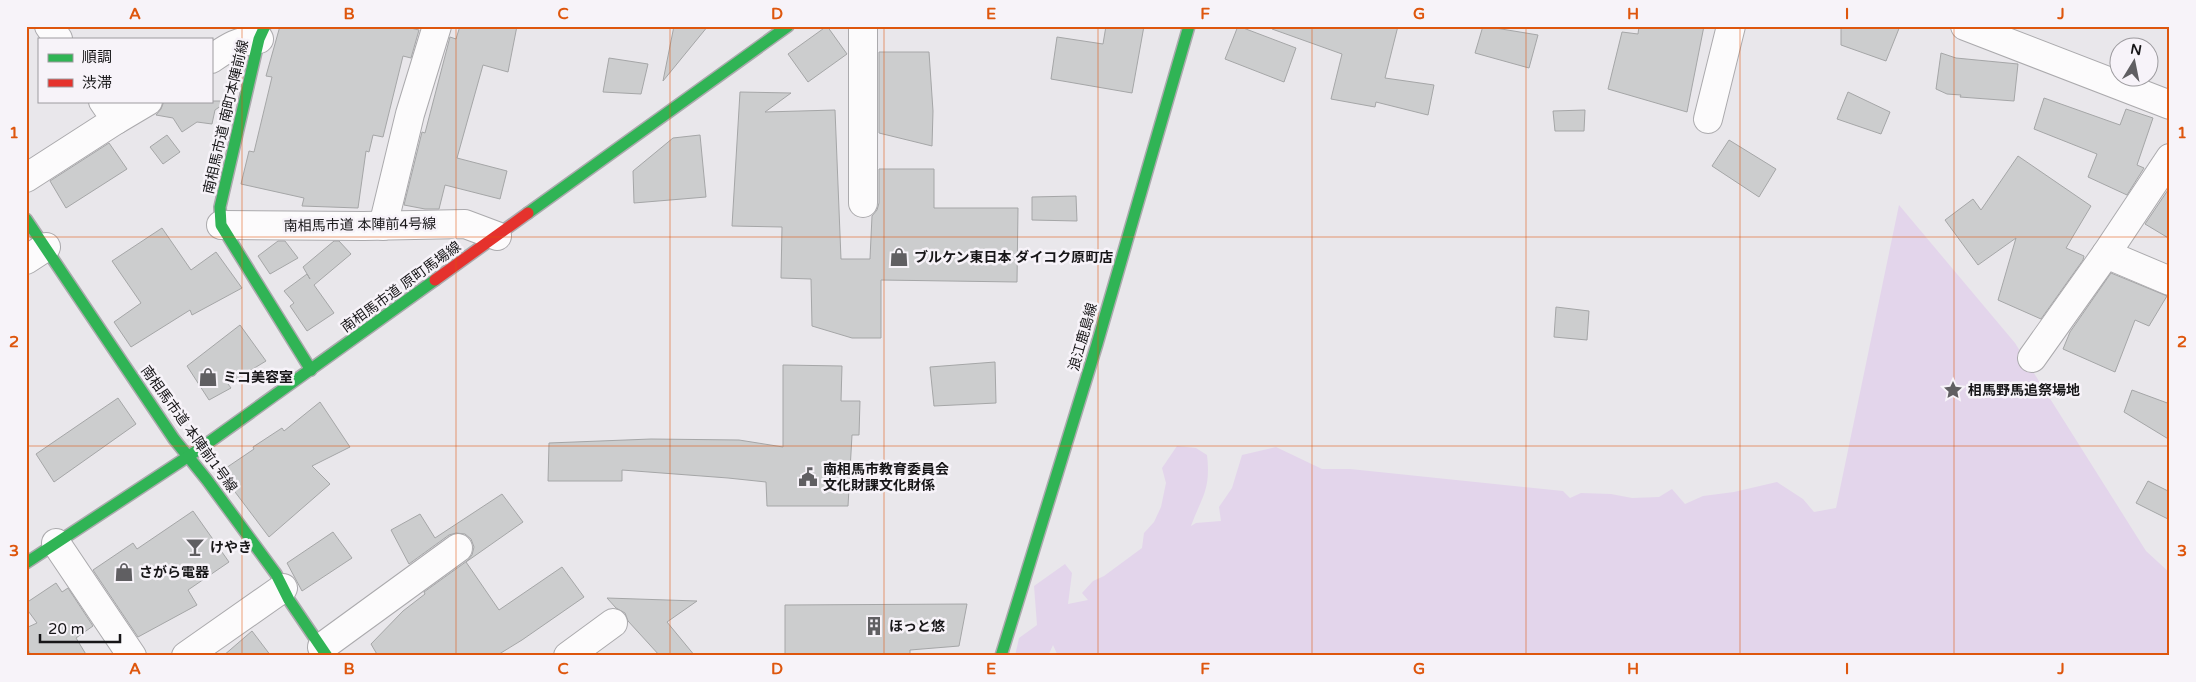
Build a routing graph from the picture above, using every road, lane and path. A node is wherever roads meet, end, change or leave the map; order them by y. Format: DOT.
graph roads {
  1 [pos="49,26"];
  2 [pos="436,26"];
  3 [pos="788,26"];
  4 [pos="863,26"];
  5 [pos="1189,26"];
  6 [pos="1731,26"];
  7 [pos="1965,26"];
  8 [pos="262,33"];
  9 [pos="57,38"];
  10 [pos="212,58"];
  11 [pos="144,102"];
  12 [pos="2170,105"];
  13 [pos="110,111"];
  14 [pos="1708,120"];
  15 [pos="2170,158"];
  16 [pos="26,178"];
  17 [pos="863,203"];
  18 [pos="26,219"];
  19 [pos="221,225"];
  20 [pos="383,226"];
  21 [pos="497,236"];
  22 [pos="36,253"];
  23 [pos="2106,254"];
  24 [pos="2170,281"];
  25 [pos="2032,358"];
  26 [pos="312,370"];
  27 [pos="188,456"];
  28 [pos="56,543"];
  29 [pos="458,548"];
  30 [pos="26,563"];
  31 [pos="283,588"];
  32 [pos="613,623"];
  33 [pos="325,651"];
  34 [pos="132,656"];
  35 [pos="186,656"];
  36 [pos="568,656"];
  37 [pos="1001,656"];
  1 -- 9 [label="street"];
  2 -- 20 [label="street"];
  3 -- 21 [label="street, 南相馬市道 原町馬場線"];
  4 -- 17 [label="street"];
  5 -- 37 [label="street, 浪江鹿島線"];
  6 -- 14 [label="street"];
  7 -- 12 [label="street"];
  8 -- 10 [label="street"];
  8 -- 19 [label="street, 南相馬市道 南町本陣前線"];
  11 -- 13 [label="street"];
  13 -- 16 [label="street"];
  15 -- 23 [label="street"];
  18 -- 22 [label="street, 南相馬市道 本陣前1号線"];
  19 -- 20 [label="street, 南相馬市道 本陣前4号線"];
  19 -- 26 [label="street"];
  20 -- 21 [label="street, 南相馬市道 本陣前4号線"];
  21 -- 26 [label="street, 南相馬市道 原町馬場線"];
  22 -- 27 [label="street, 南相馬市道 本陣前1号線"];
  23 -- 24 [label="street"];
  23 -- 25 [label="street"];
  26 -- 27 [label="street, 南相馬市道 原町馬場線"];
  27 -- 28 [label="street, 南相馬市道 原町馬場線"];
  27 -- 31 [label="street, 南相馬市道 本陣前1号線"];
  28 -- 30 [label="street, 南相馬市道 原町馬場線"];
  28 -- 34 [label="street"];
  29 -- 33 [label="street"];
  31 -- 33 [label="street, 南相馬市道 本陣前1号線"];
  31 -- 35 [label="street"];
  32 -- 36 [label="street"];
}
